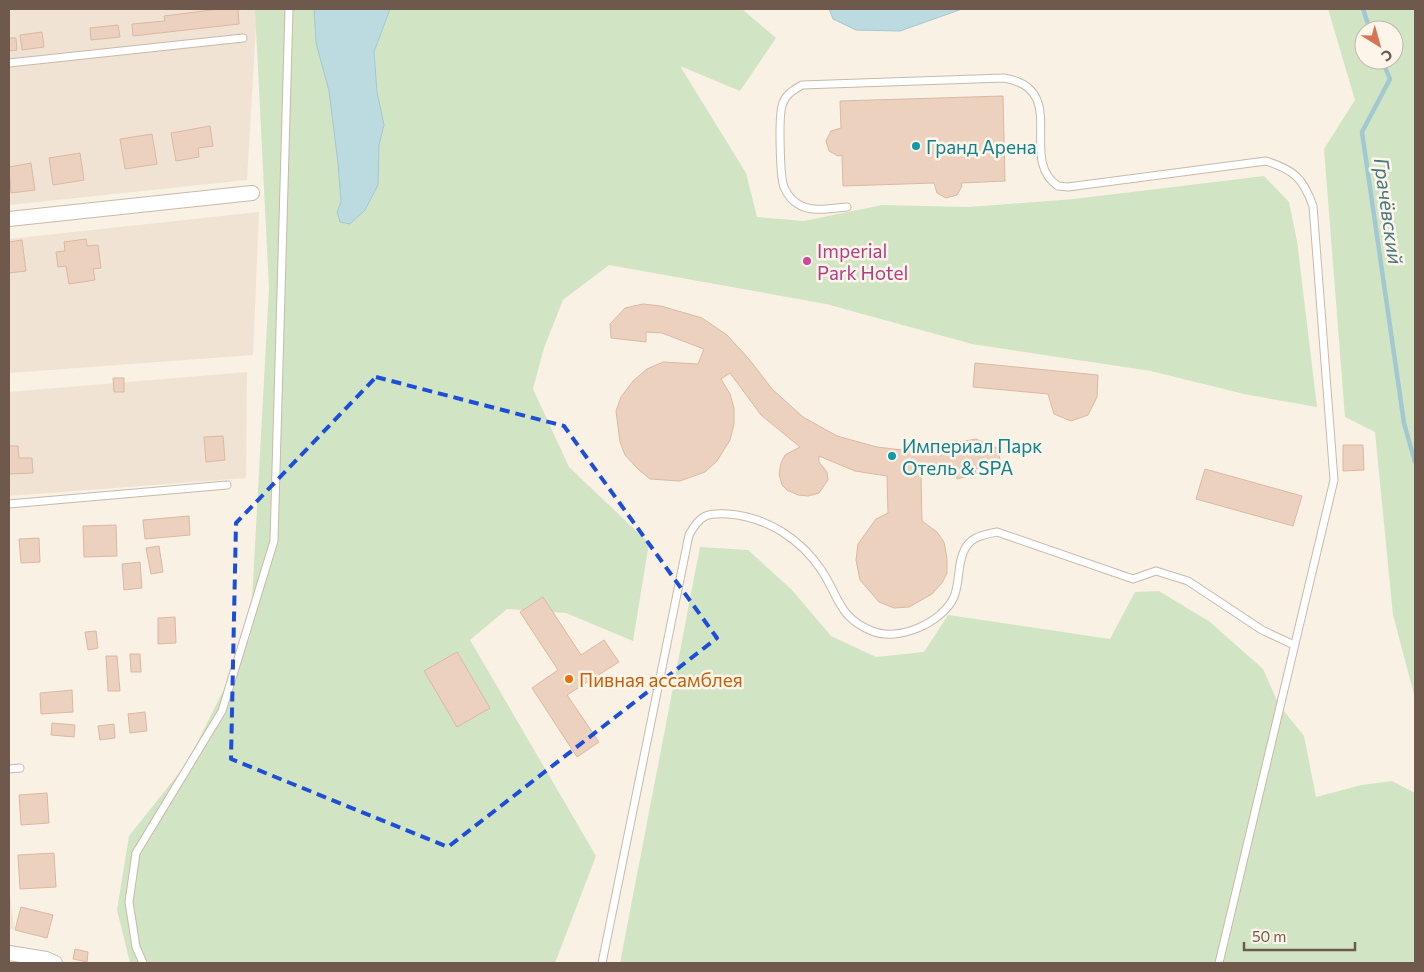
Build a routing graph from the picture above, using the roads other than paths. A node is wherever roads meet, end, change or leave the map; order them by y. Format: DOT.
graph roads {
  1 [pos="289,9"];
  2 [pos="243,38"];
  3 [pos="9,63"];
  4 [pos="252,193"];
  5 [pos="847,207"];
  6 [pos="9,219"];
  7 [pos="227,485"];
  8 [pos="9,504"];
  9 [pos="1294,645"];
  10 [pos="20,768"];
  11 [pos="9,769"];
  12 [pos="9,952"];
  13 [pos="55,963"];
  14 [pos="143,963"];
  15 [pos="602,963"];
  16 [pos="1219,963"];
  1 -- 14 [label="lane"];
  2 -- 3 [label="lane"];
  4 -- 6 [label="street"];
  5 -- 9 [label="lane"];
  7 -- 8 [label="lane"];
  9 -- 15 [label="lane"];
  9 -- 16 [label="lane"];
  10 -- 11 [label="lane"];
  12 -- 13 [label="street"];
}
